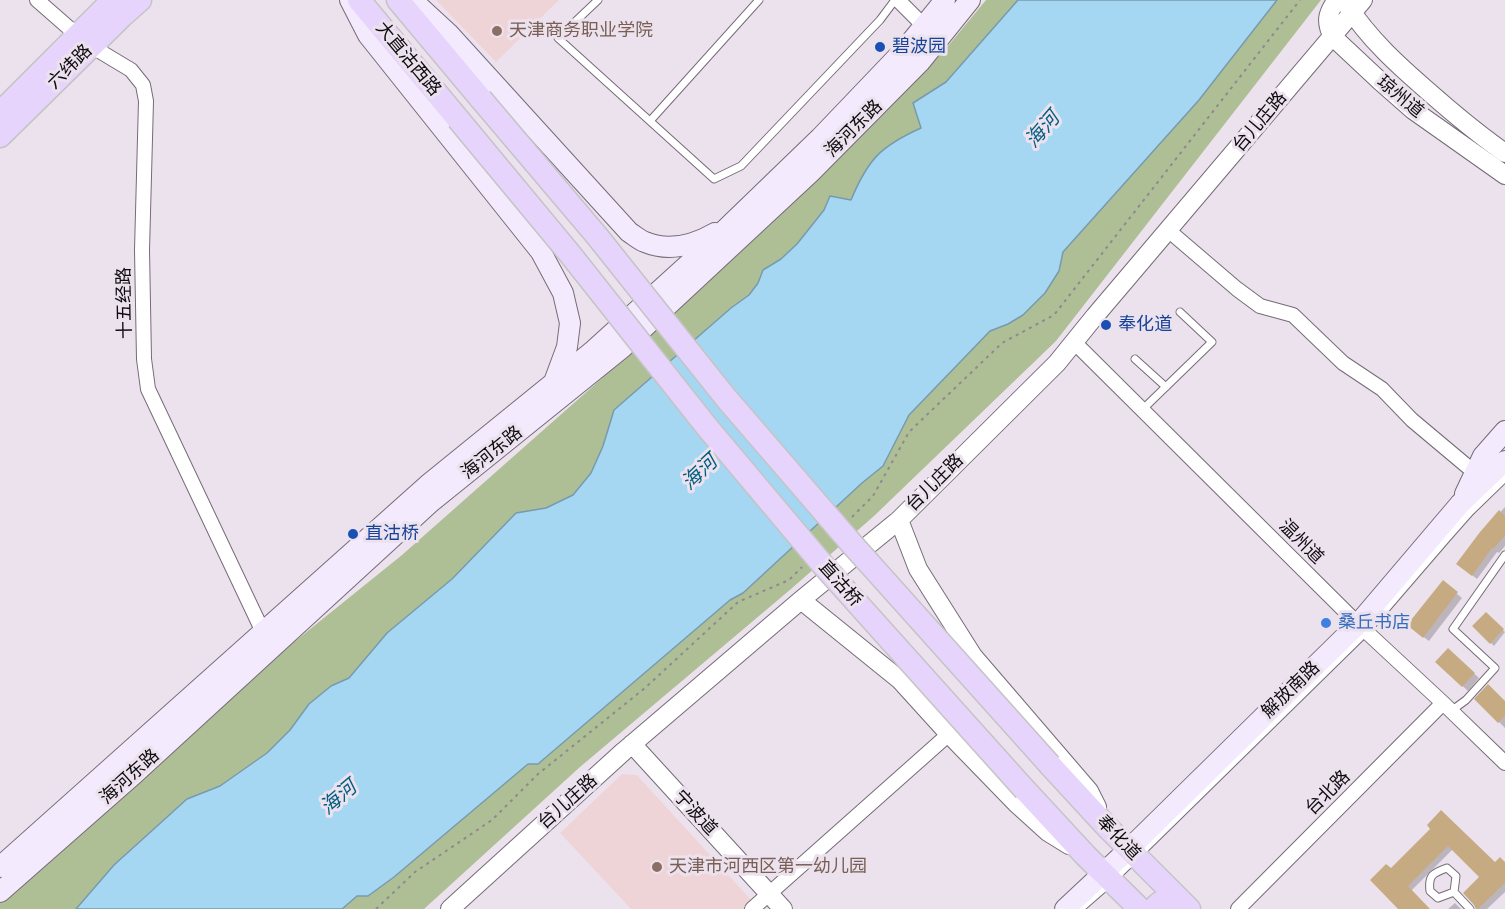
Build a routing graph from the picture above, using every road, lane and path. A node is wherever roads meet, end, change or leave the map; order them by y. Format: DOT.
graph roads {
  1 [pos="37,0"];
  2 [pos="113,0"];
  3 [pos="140,0"];
  4 [pos="350,0"];
  5 [pos="359,0"];
  6 [pos="398,0"];
  7 [pos="412,0"];
  8 [pos="598,0"];
  9 [pos="759,0"];
  10 [pos="897,0"];
  11 [pos="945,0"];
  12 [pos="970,0"];
  13 [pos="1300,0"];
  14 [pos="1337,0"];
  15 [pos="1353,5"];
  16 [pos="924,26"];
  17 [pos="1333,37"];
  18 [pos="84,41"];
  19 [pos="481,99"];
  20 [pos="0,113"];
  21 [pos="458,119"];
  22 [pos="650,121"];
  23 [pos="0,136"];
  24 [pos="1505,153"];
  25 [pos="1505,175"];
  26 [pos="731,224"];
  27 [pos="1168,230"];
  28 [pos="1180,312"];
  29 [pos="1074,342"];
  30 [pos="1135,359"];
  31 [pos="553,383"];
  32 [pos="1166,387"];
  33 [pos="1143,409"];
  34 [pos="1505,431"];
  35 [pos="1505,461"];
  36 [pos="1474,472"];
  37 [pos="1505,478"];
  38 [pos="1460,504"];
  39 [pos="899,520"];
  40 [pos="848,521"];
  41 [pos="1505,555"];
  42 [pos="806,564"];
  43 [pos="801,600"];
  44 [pos="1362,628"];
  45 [pos="263,632"];
  46 [pos="1447,707"];
  47 [pos="949,734"];
  48 [pos="632,744"];
  49 [pos="1505,763"];
  50 [pos="1050,765"];
  51 [pos="1025,790"];
  52 [pos="1109,830"];
  53 [pos="1132,853"];
  54 [pos="1086,856"];
  55 [pos="0,867"];
  56 [pos="1108,877"];
  57 [pos="0,892"];
  58 [pos="1454,892"];
  59 [pos="769,893"];
  60 [pos="1186,906"];
  61 [pos="376,909"];
  62 [pos="450,909"];
  63 [pos="752,909"];
  64 [pos="783,909"];
  65 [pos="1065,909"];
  66 [pos="1080,909"];
  67 [pos="1140,909"];
  68 [pos="1155,909"];
  69 [pos="1238,909"];
  70 [pos="1470,909"];
  1 -- 18 [label="street, 十五经路"];
  2 -- 18 [label="main road, 六纬路"];
  3 -- 18 [label="main road, 六纬路"];
  4 -- 31 [label="main road"];
  5 -- 21 [label="main road, 大直沽西路"];
  6 -- 19 [label="main road, 大直沽西路"];
  7 -- 26 [label="main road"];
  8 -- 22 [label="lane"];
  9 -- 22 [label="lane"];
  10 -- 16 [label="street"];
  10 -- 22 [label="lane"];
  11 -- 16 [label="main road, 海河东路"];
  12 -- 57 [label="main road, 海河东路"];
  13 -- 40 [label="path"];
  14 -- 17 [label="street"];
  15 -- 17 [label="street, 台儿庄路"];
  15 -- 24 [label="street, 琼州道"];
  16 -- 26 [label="main road, 海河东路"];
  17 -- 25 [label="street, 琼州道"];
  17 -- 27 [label="street, 台儿庄路"];
  18 -- 20 [label="main road, 六纬路"];
  18 -- 23 [label="main road, 六纬路"];
  18 -- 45 [label="street, 十五经路"];
  19 -- 50 [label="main road, 直沽桥, bridge"];
  21 -- 51 [label="main road, 直沽桥, bridge"];
  26 -- 31 [label="main road, 海河东路"];
  27 -- 29 [label="street, 台儿庄路"];
  27 -- 36 [label="street"];
  28 -- 32 [label="lane"];
  29 -- 33 [label="street, 温州道"];
  29 -- 39 [label="street, 台儿庄路"];
  30 -- 32 [label="lane"];
  31 -- 45 [label="main road, 海河东路"];
  32 -- 33 [label="lane"];
  33 -- 44 [label="street, 温州道"];
  34 -- 36 [label="main road"];
  35 -- 38 [label="main road, 解放南路"];
  36 -- 38 [label="main road"];
  37 -- 44 [label="lane, 解放南路"];
  38 -- 44 [label="main road, 解放南路"];
  39 -- 43 [label="street, 台儿庄路"];
  39 -- 52 [label="street"];
  41 -- 46 [label="lane"];
  42 -- 61 [label="path"];
  43 -- 47 [label="street"];
  43 -- 48 [label="street, 台儿庄路"];
  44 -- 46 [label="street, 温州道"];
  44 -- 53 [label="main road, 解放南路"];
  45 -- 55 [label="main road, 海河东路"];
  46 -- 49 [label="street, 温州道"];
  46 -- 69 [label="street, 台北路"];
  47 -- 54 [label="street"];
  47 -- 59 [label="street"];
  48 -- 59 [label="street, 宁波道"];
  48 -- 62 [label="street, 台儿庄路"];
  50 -- 52 [label="main road, 奉化道"];
  51 -- 54 [label="main road, 奉化道"];
  52 -- 53 [label="main road, 奉化道"];
  53 -- 56 [label="main road, 解放南路"];
  53 -- 60 [label="main road, 奉化道"];
  54 -- 56 [label="main road, 奉化道"];
  56 -- 65 [label="main road, 解放南路"];
  56 -- 66 [label="lane, 解放南路"];
  56 -- 67 [label="main road, 奉化道"];
  58 -- 58 [label="lane"];
  58 -- 70 [label="lane"];
  59 -- 63 [label="street"];
  59 -- 64 [label="street, 宁波道"];
  60 -- 68 [label="main road"];
}
